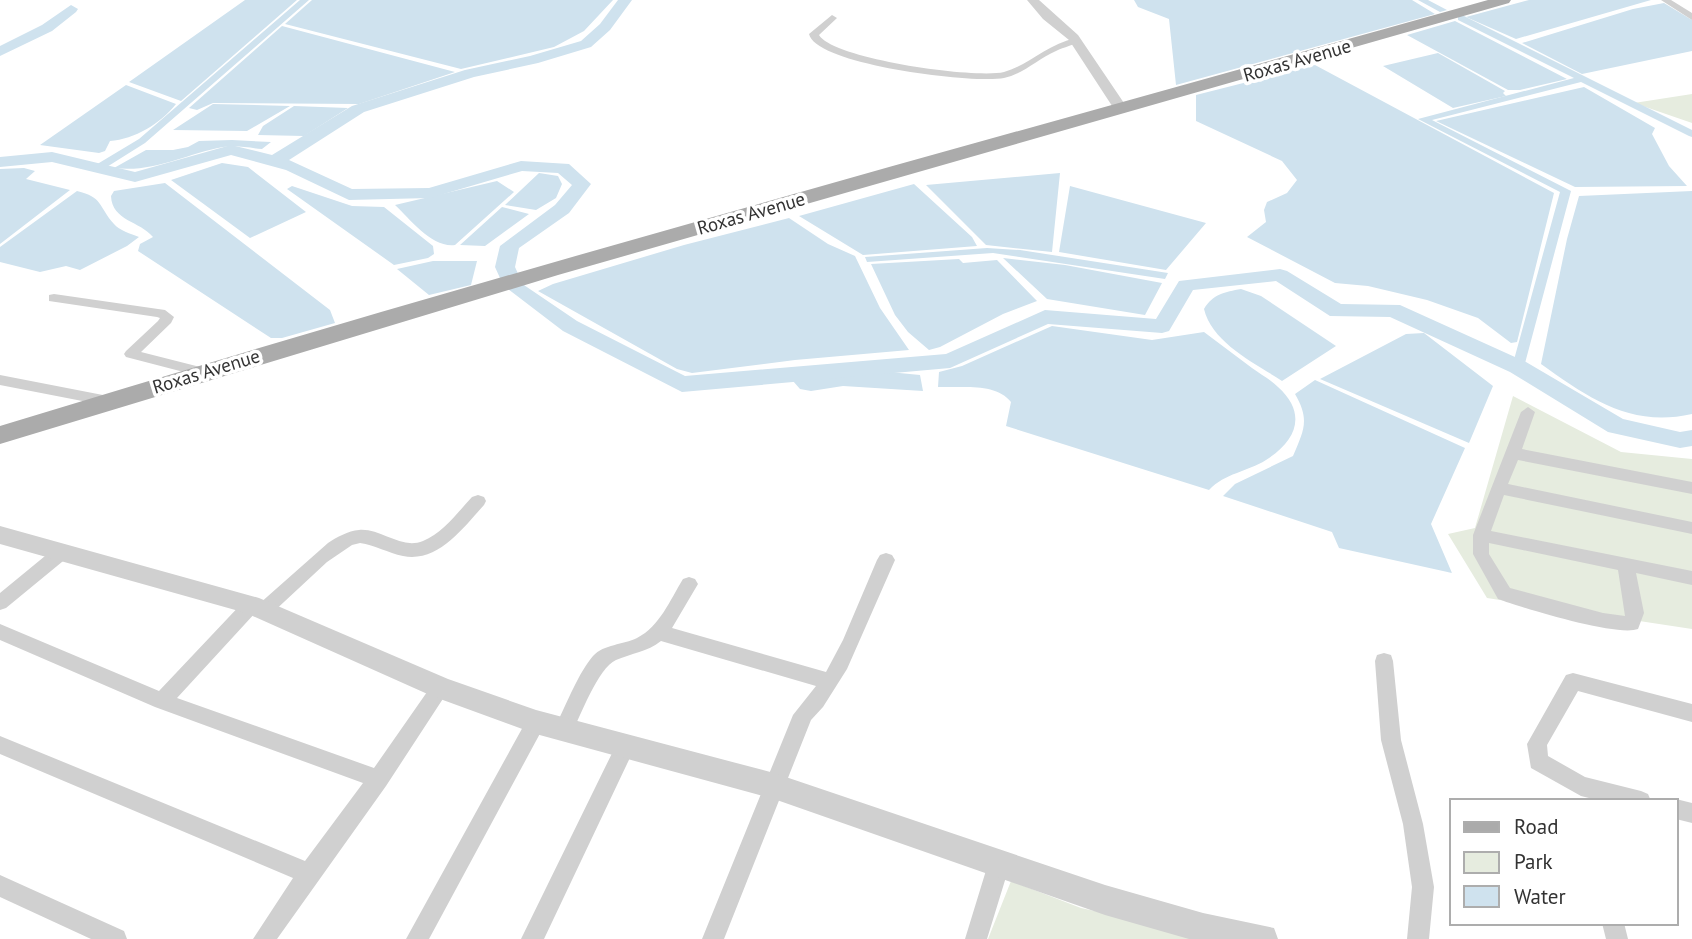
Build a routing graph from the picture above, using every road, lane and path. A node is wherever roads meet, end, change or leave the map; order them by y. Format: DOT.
graph roads {
  1 [pos="1033,0"];
  2 [pos="1504,0"];
  3 [pos="1665,0"];
  4 [pos="1692,17"];
  5 [pos="832,18"];
  6 [pos="1076,41"];
  7 [pos="1121,109"];
  8 [pos="54,299"];
  9 [pos="203,372"];
  10 [pos="0,380"];
  11 [pos="108,401"];
  12 [pos="1528,412"];
  13 [pos="0,435"];
  14 [pos="1513,453"];
  15 [pos="1499,488"];
  16 [pos="1692,488"];
  17 [pos="478,501"];
  18 [pos="1692,528"];
  19 [pos="0,535"];
  20 [pos="1481,535"];
  21 [pos="61,552"];
  22 [pos="886,560"];
  23 [pos="1625,564"];
  24 [pos="1692,578"];
  25 [pos="689,584"];
  26 [pos="0,603"];
  27 [pos="258,608"];
  28 [pos="0,632"];
  29 [pos="658,632"];
  30 [pos="1384,661"];
  31 [pos="829,681"];
  32 [pos="441,688"];
  33 [pos="162,701"];
  34 [pos="1692,713"];
  35 [pos="536,722"];
  36 [pos="564,729"];
  37 [pos="0,745"];
  38 [pos="626,745"];
  39 [pos="379,779"];
  40 [pos="774,786"];
  41 [pos="1583,794"];
  42 [pos="1624,799"];
  43 [pos="999,864"];
  44 [pos="308,873"];
  45 [pos="0,886"];
  46 [pos="1202,933"];
  47 [pos="116,939"];
  48 [pos="264,939"];
  49 [pos="417,939"];
  50 [pos="532,939"];
  51 [pos="713,939"];
  52 [pos="976,939"];
  53 [pos="1263,939"];
  54 [pos="1418,939"];
  1 -- 6 [label="street"];
  2 -- 7 [label="main road, Roxas Avenue"];
  3 -- 4 [label="street"];
  5 -- 6 [label="street"];
  6 -- 7 [label="street"];
  7 -- 9 [label="main road, Roxas Avenue"];
  8 -- 9 [label="street"];
  9 -- 11 [label="main road, Roxas Avenue"];
  10 -- 11 [label="street"];
  11 -- 13 [label="main road, Roxas Avenue"];
  12 -- 14 [label="street"];
  14 -- 15 [label="street"];
  14 -- 16 [label="street"];
  15 -- 18 [label="street"];
  15 -- 20 [label="street"];
  17 -- 27 [label="street"];
  19 -- 21 [label="street"];
  20 -- 23 [label="street"];
  20 -- 23 [label="street"];
  21 -- 26 [label="street"];
  21 -- 27 [label="street"];
  22 -- 31 [label="street"];
  23 -- 24 [label="street"];
  25 -- 29 [label="street"];
  27 -- 32 [label="street"];
  27 -- 33 [label="street"];
  28 -- 33 [label="street"];
  29 -- 31 [label="street"];
  29 -- 36 [label="street"];
  30 -- 54 [label="street"];
  31 -- 40 [label="street"];
  32 -- 35 [label="street"];
  32 -- 39 [label="street"];
  33 -- 39 [label="street"];
  34 -- 41 [label="street"];
  35 -- 36 [label="street"];
  35 -- 49 [label="street"];
  36 -- 38 [label="street"];
  37 -- 44 [label="street"];
  38 -- 40 [label="street"];
  38 -- 50 [label="street"];
  39 -- 44 [label="street"];
  40 -- 43 [label="street"];
  40 -- 51 [label="street"];
  41 -- 42 [label="street"];
  43 -- 46 [label="street"];
  43 -- 52 [label="street"];
  44 -- 48 [label="street"];
  45 -- 47 [label="street"];
  46 -- 53 [label="street"];
}
